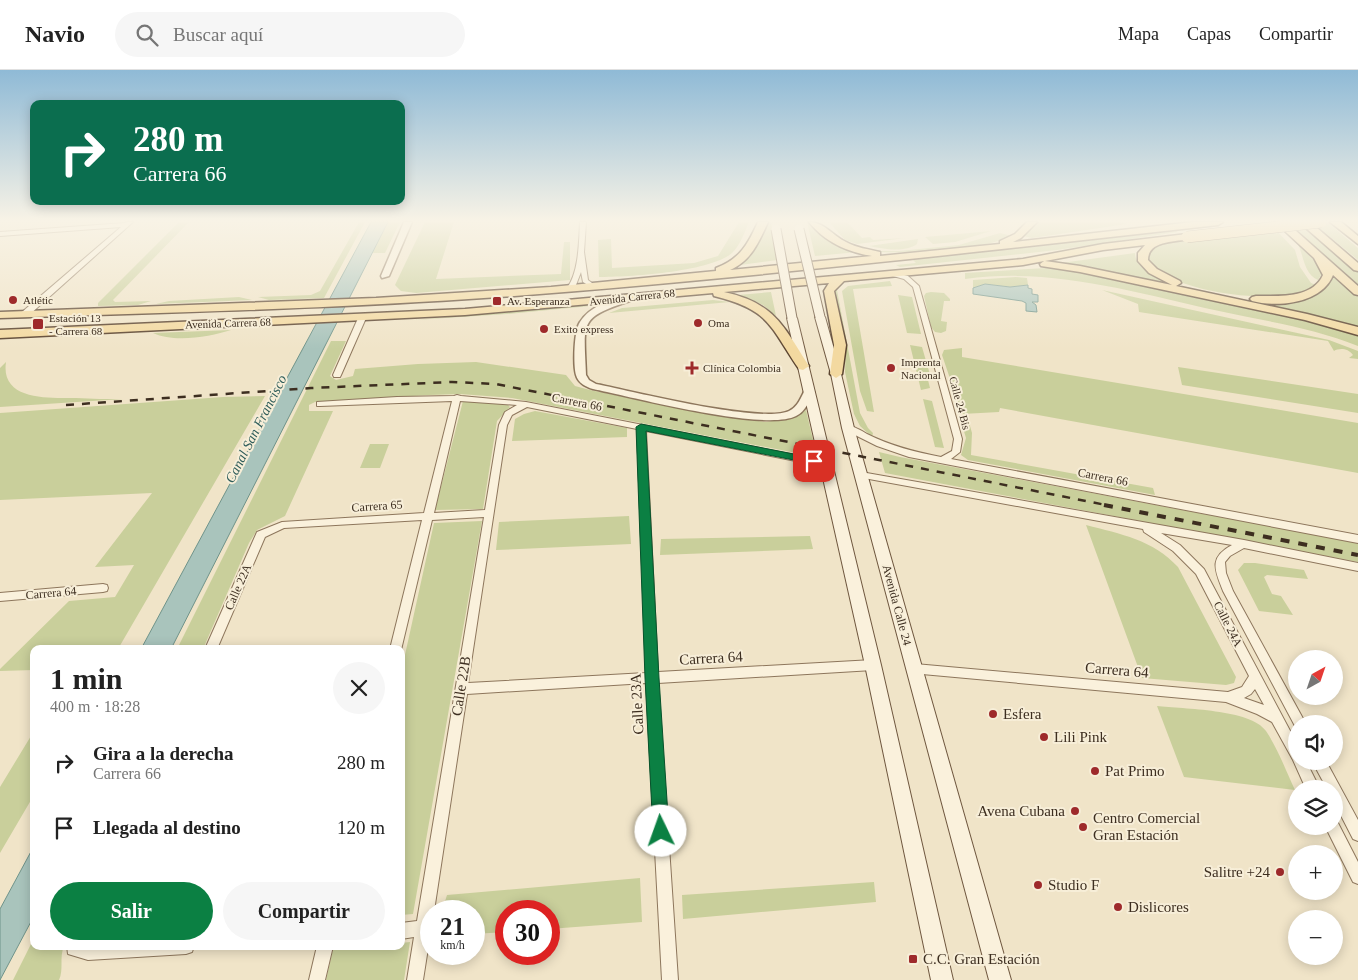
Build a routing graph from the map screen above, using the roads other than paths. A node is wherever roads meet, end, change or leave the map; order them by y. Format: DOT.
graph roads {
  1 [pos="82,264"];
  2 [pos="393,264"];
  3 [pos="395,264"];
  4 [pos="577,264"];
  5 [pos="583,264"];
  6 [pos="731,264"];
  7 [pos="782,264"];
  8 [pos="807,264"];
  9 [pos="817,264"];
  10 [pos="996,264"];
  11 [pos="1043,264"];
  12 [pos="1146,264"];
  13 [pos="1323,264"];
  14 [pos="1326,264"];
  15 [pos="891,274"];
  16 [pos="684,278"];
  17 [pos="840,279"];
  18 [pos="594,286"];
  19 [pos="570,288"];
  20 [pos="696,291"];
  21 [pos="1358,292"];
  22 [pos="630,298"];
  23 [pos="322,303"];
  24 [pos="26,314"];
  25 [pos="0,315"];
  26 [pos="362,318"];
  27 [pos="1358,331"];
  28 [pos="1,335"];
  29 [pos="803,366"];
  30 [pos="836,374"];
  31 [pos="338,375"];
  32 [pos="809,392"];
  33 [pos="457,397"];
  34 [pos="320,404"];
  35 [pos="526,404"];
  36 [pos="641,427"];
  37 [pos="848,428"];
  38 [pos="942,460"];
  39 [pos="826,464"];
  40 [pos="861,475"];
  41 [pos="488,514"];
  42 [pos="429,516"];
  43 [pos="1128,523"];
  44 [pos="270,530"];
  45 [pos="1358,539"];
  46 [pos="1244,544"];
  47 [pos="1358,567"];
  48 [pos="103,588"];
  49 [pos="0,597"];
  50 [pos="213,645"];
  51 [pos="397,645"];
  52 [pos="873,665"];
  53 [pos="915,669"];
  54 [pos="1255,675"];
  55 [pos="652,678"];
  56 [pos="461,689"];
  57 [pos="1226,697"];
  58 [pos="1295,715"];
  59 [pos="1278,720"];
  60 [pos="1288,739"];
  61 [pos="1324,770"];
  62 [pos="1358,834"];
  63 [pos="1337,835"];
  64 [pos="1358,877"];
  65 [pos="428,900"];
  66 [pos="420,929"];
  67 [pos="405,930"];
  68 [pos="82,950"];
  69 [pos="121,950"];
  70 [pos="324,950"];
  71 [pos="420,951"];
  72 [pos="317,980"];
  73 [pos="415,980"];
  74 [pos="670,980"];
  75 [pos="942,980"];
  76 [pos="1000,980"];
  1 -- 24 [label="street"];
  2 -- 3 [label="street"];
  4 -- 19 [label="street"];
  5 -- 18 [label="street"];
  6 -- 16 [label="main road"];
  7 -- 29 [label="main road, bridge"];
  8 -- 30 [label="main road, Avenida Calle 24, bridge"];
  9 -- 16 [label="main road, Avenida Carrera 68"];
  10 -- 15 [label="main road, Avenida Carrera 68"];
  11 -- 27 [label="main road"];
  12 -- 13 [label="main road"];
  14 -- 21 [label="main road"];
  15 -- 17 [label="main road, Avenida Carrera 68"];
  15 -- 38 [label="street, Calle 24 Bis"];
  16 -- 18 [label="main road, Avenida Carrera 68"];
  17 -- 20 [label="main road, Avenida Carrera 68"];
  17 -- 30 [label="main road"];
  18 -- 19 [label="main road, Avenida Carrera 68"];
  19 -- 23 [label="main road, Avenida Carrera 68"];
  20 -- 22 [label="main road, Avenida Carrera 68"];
  20 -- 29 [label="main road"];
  22 -- 26 [label="main road, Avenida Carrera 68"];
  22 -- 32 [label="street, Carrera 66"];
  23 -- 24 [label="main road, Avenida Carrera 68"];
  24 -- 25 [label="main road, Avenida Carrera 68"];
  26 -- 28 [label="main road, Avenida Carrera 68"];
  26 -- 31 [label="street"];
  29 -- 32 [label="main road"];
  30 -- 37 [label="main road, Avenida Calle 24"];
  32 -- 39 [label="main road"];
  33 -- 34 [label="street, Carrera 66"];
  33 -- 35 [label="street, Carrera 66"];
  33 -- 42 [label="street"];
  35 -- 36 [label="street, Carrera 66"];
  35 -- 41 [label="street, Calle 22B"];
  36 -- 39 [label="street, Carrera 66"];
  36 -- 55 [label="street, Calle 23A"];
  37 -- 38 [label="street, Carrera 66"];
  37 -- 40 [label="main road, Avenida Calle 24"];
  38 -- 45 [label="street, Carrera 66"];
  39 -- 52 [label="main road"];
  40 -- 43 [label="street"];
  40 -- 53 [label="main road, Avenida Calle 24"];
  41 -- 42 [label="street, Carrera 65"];
  41 -- 56 [label="street, Calle 22B"];
  42 -- 44 [label="street, Carrera 65"];
  42 -- 51 [label="street"];
  43 -- 46 [label="street"];
  43 -- 54 [label="street, Calle 24A"];
  44 -- 50 [label="street, Calle 22A"];
  46 -- 47 [label="street"];
  46 -- 58 [label="street, Calle 24A"];
  48 -- 49 [label="street, Carrera 64"];
  52 -- 55 [label="street, Carrera 64"];
  52 -- 75 [label="main road"];
  53 -- 57 [label="street, Carrera 64"];
  53 -- 76 [label="main road, Avenida Calle 24"];
  54 -- 57 [label="street, Carrera 64"];
  54 -- 59 [label="street, Calle 24A"];
  55 -- 56 [label="street, Carrera 64"];
  55 -- 74 [label="street, Calle 23A"];
  56 -- 65 [label="street, Calle 22B"];
  57 -- 59 [label="street, Carrera 64"];
  59 -- 60 [label="street, Calle 24A"];
  61 -- 62 [label="street"];
  63 -- 64 [label="street"];
  66 -- 67 [label="street"];
  68 -- 69 [label="street"];
  70 -- 72 [label="street"];
  71 -- 73 [label="street, Calle 22B"];
}
